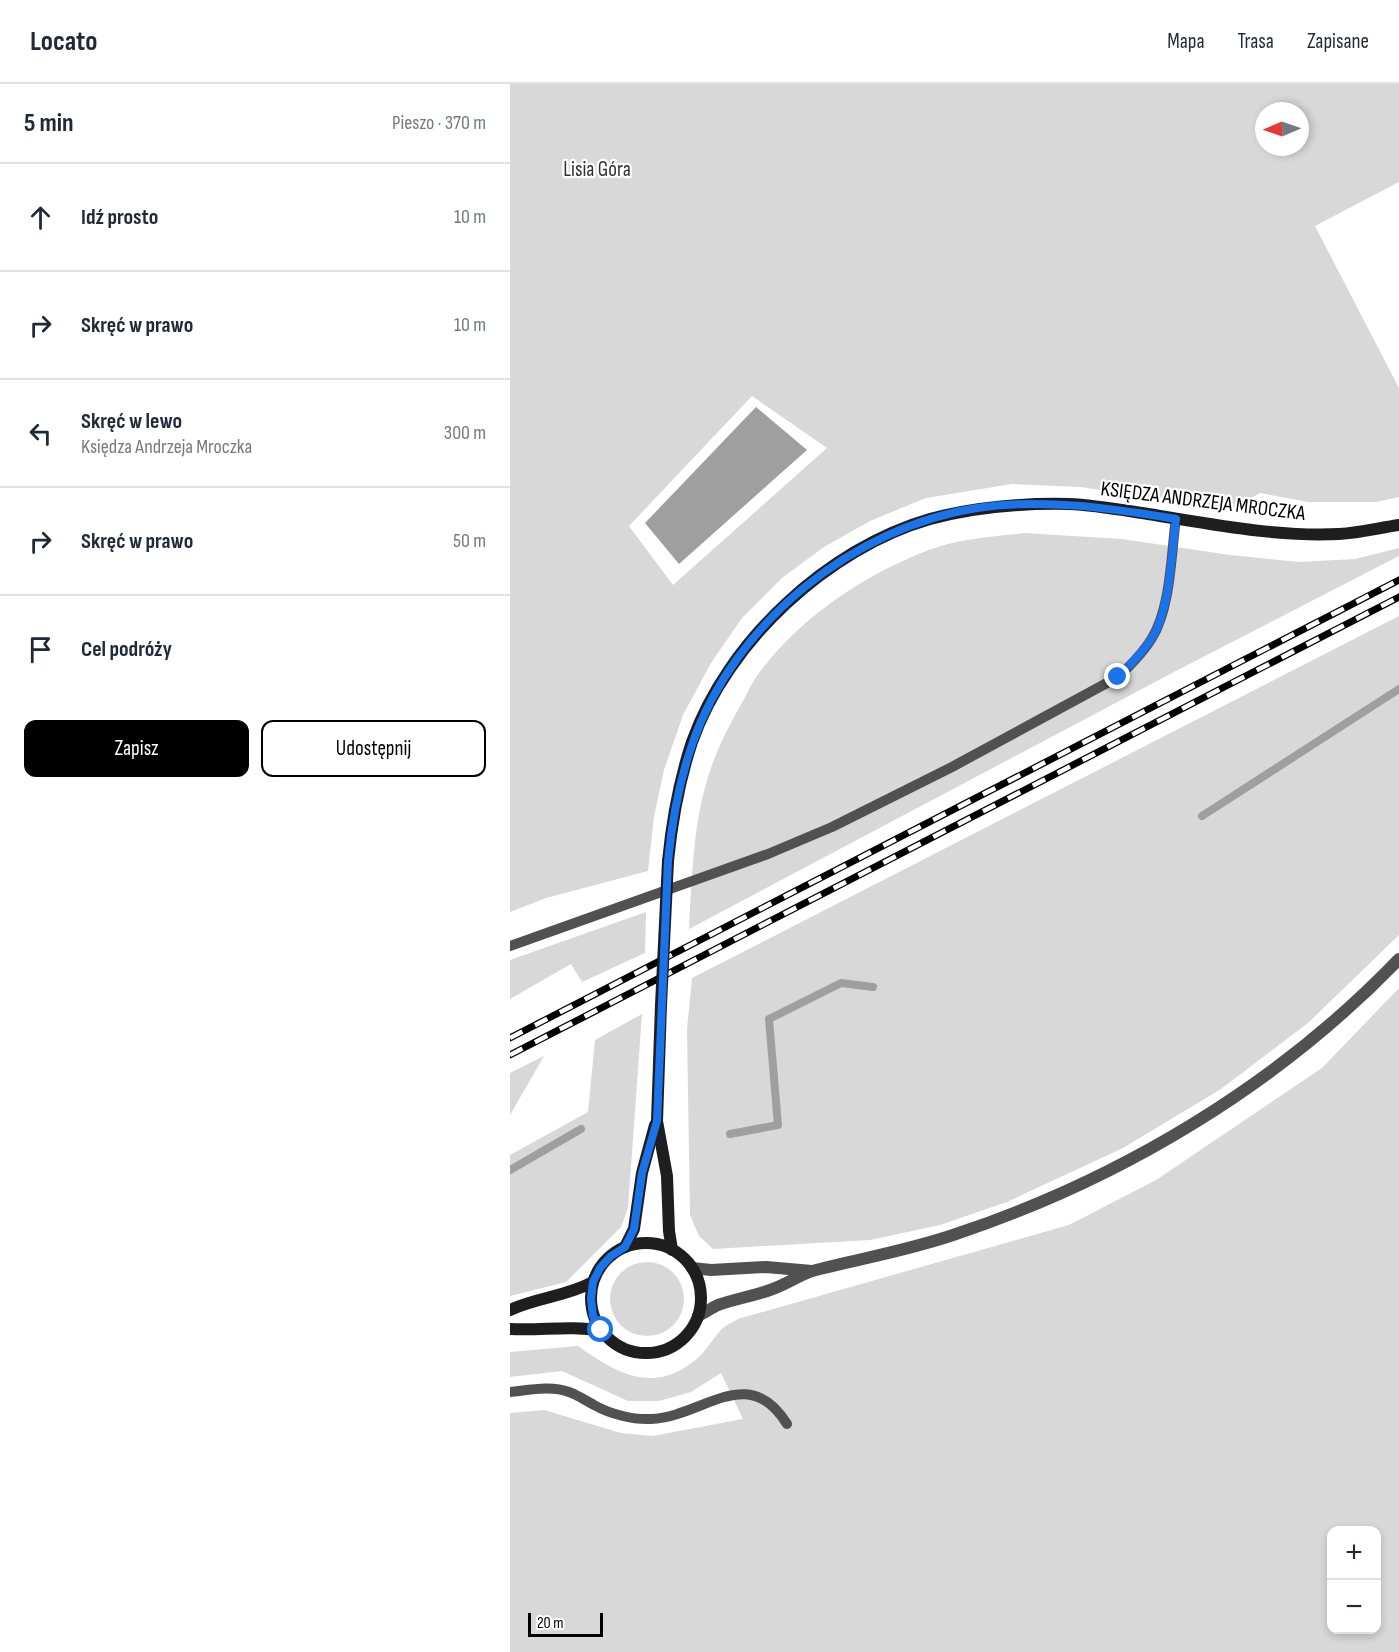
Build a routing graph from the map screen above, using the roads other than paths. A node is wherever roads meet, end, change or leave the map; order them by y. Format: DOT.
graph roads {
  1 [pos="1176,519"];
  2 [pos="1399,525"];
  3 [pos="510,946"];
  4 [pos="1399,959"];
  5 [pos="657,1121"];
  6 [pos="625,1247"];
  7 [pos="672,1250"];
  8 [pos="692,1268"];
  9 [pos="813,1271"];
  10 [pos="593,1282"];
  11 [pos="510,1310"];
  12 [pos="698,1317"];
  13 [pos="510,1329"];
  14 [pos="601,1330"];
  15 [pos="510,1392"];
  16 [pos="787,1424"];
  1 -- 2 [label="street, KSIĘDZA ANDRZEJA MROCZKA"];
  1 -- 3 [label="lane"];
  1 -- 5 [label="street, KSIĘDZA ANDRZEJA MROCZKA, bridge"];
  4 -- 9 [label="street"];
  5 -- 6 [label="street, KSIĘDZA ANDRZEJA MROCZKA"];
  5 -- 7 [label="street, KSIĘDZA ANDRZEJA MROCZKA"];
  6 -- 7 [label="street"];
  6 -- 10 [label="street"];
  7 -- 8 [label="street"];
  8 -- 9 [label="street"];
  8 -- 12 [label="street"];
  9 -- 12 [label="street"];
  10 -- 11 [label="street"];
  10 -- 14 [label="street"];
  12 -- 14 [label="street"];
  13 -- 14 [label="street"];
  15 -- 16 [label="lane"];
}
